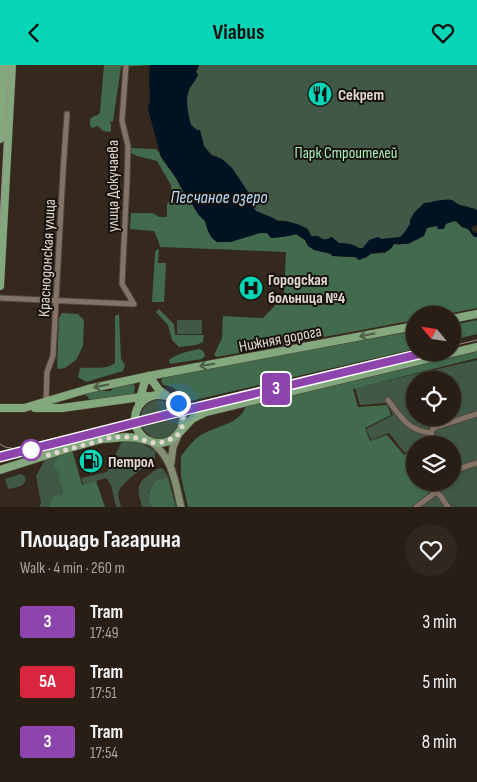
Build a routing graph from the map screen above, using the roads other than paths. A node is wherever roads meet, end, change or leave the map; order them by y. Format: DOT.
graph roads {
  1 [pos="4,65"];
  2 [pos="12,65"];
  3 [pos="126,65"];
  4 [pos="5,82"];
  5 [pos="6,101"];
  6 [pos="67,114"];
  7 [pos="0,139"];
  8 [pos="2,199"];
  9 [pos="0,286"];
  10 [pos="0,298"];
  11 [pos="56,301"];
  12 [pos="477,314"];
  13 [pos="461,317"];
  14 [pos="406,328"];
  15 [pos="477,347"];
  16 [pos="149,376"];
  17 [pos="155,395"];
  18 [pos="168,396"];
  19 [pos="140,397"];
  20 [pos="388,400"];
  21 [pos="46,402"];
  22 [pos="138,407"];
  23 [pos="0,408"];
  24 [pos="24,408"];
  25 [pos="477,414"];
  26 [pos="179,433"];
  27 [pos="431,433"];
  28 [pos="432,436"];
  29 [pos="150,441"];
  30 [pos="477,463"];
  31 [pos="171,466"];
  32 [pos="461,468"];
  33 [pos="0,470"];
  34 [pos="436,492"];
  35 [pos="181,507"];
  36 [pos="416,507"];
  37 [pos="448,507"];
  1 -- 2 [label="street"];
  1 -- 4 [label="main road"];
  2 -- 4 [label="main road"];
  3 -- 11 [label="street, улица Докучаева"];
  4 -- 5 [label="main road"];
  5 -- 7 [label="main road"];
  5 -- 8 [label="main road"];
  6 -- 11 [label="street, Краснодонская улица"];
  8 -- 9 [label="main road"];
  10 -- 11 [label="street"];
  11 -- 21 [label="street, Краснодонская улица"];
  12 -- 13 [label="main road"];
  14 -- 16 [label="main road, Нижняя дорога, one-way"];
  15 -- 26 [label="main road"];
  16 -- 18 [label="main road"];
  16 -- 19 [label="main road"];
  16 -- 21 [label="main road, Нижняя дорога, one-way"];
  17 -- 18 [label="main road"];
  17 -- 19 [label="main road"];
  17 -- 22 [label="main road"];
  18 -- 26 [label="main road"];
  19 -- 22 [label="main road"];
  19 -- 24 [label="main road"];
  20 -- 27 [label="street"];
  21 -- 24 [label="main road, Нижняя дорога"];
  22 -- 29 [label="main road"];
  23 -- 24 [label="main road"];
  25 -- 27 [label="street"];
  26 -- 29 [label="main road"];
  26 -- 31 [label="main road"];
  27 -- 28 [label="street"];
  29 -- 31 [label="main road"];
  29 -- 33 [label="main road"];
  30 -- 32 [label="street"];
  31 -- 35 [label="main road"];
  34 -- 36 [label="street"];
  34 -- 37 [label="street"];
}
